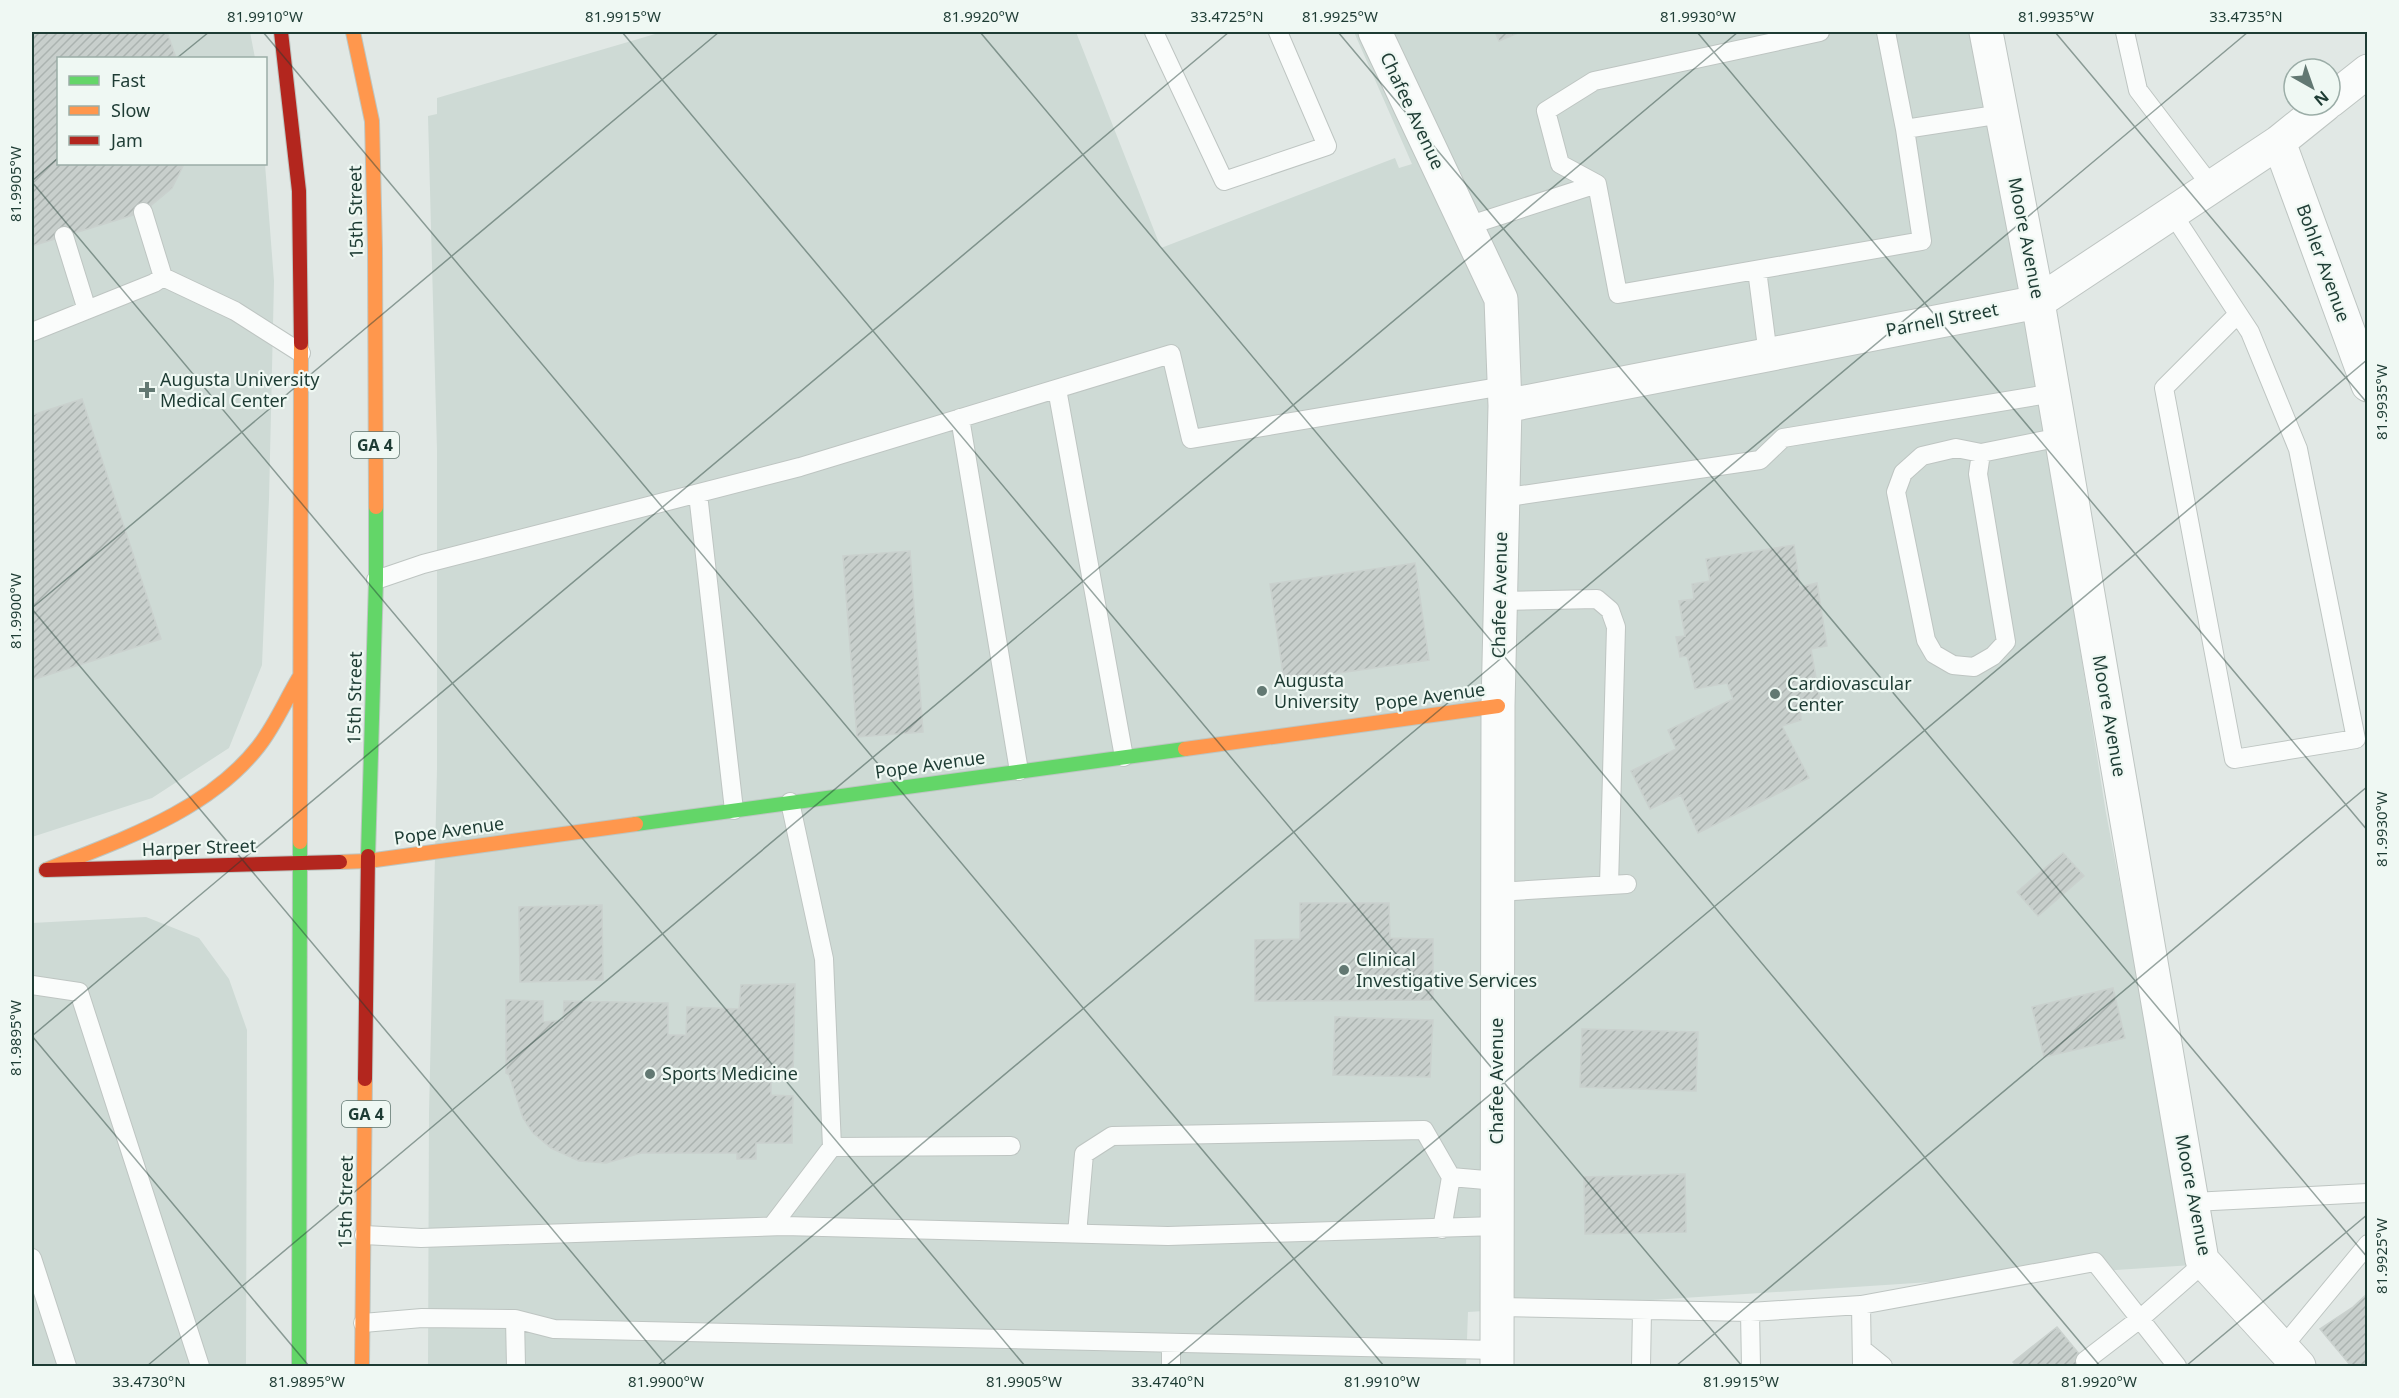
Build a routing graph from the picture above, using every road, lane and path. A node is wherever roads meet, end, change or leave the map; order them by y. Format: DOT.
graph roads {
  1 [pos="281,32"];
  2 [pos="353,32"];
  3 [pos="1154,32"];
  4 [pos="1278,32"];
  5 [pos="1375,32"];
  6 [pos="1820,32"];
  7 [pos="1886,32"];
  8 [pos="1986,32"];
  9 [pos="2124,32"];
  10 [pos="2367,71"];
  11 [pos="2342,91"];
  12 [pos="2002,114"];
  13 [pos="2310,117"];
  14 [pos="1905,129"];
  15 [pos="2279,142"];
  16 [pos="1597,184"];
  17 [pos="2212,187"];
  18 [pos="143,212"];
  19 [pos="2172,213"];
  20 [pos="1467,226"];
  21 [pos="64,236"];
  22 [pos="1757,270"];
  23 [pos="163,277"];
  24 [pos="2038,302"];
  25 [pos="87,310"];
  26 [pos="2238,314"];
  27 [pos="34,327"];
  28 [pos="302,353"];
  29 [pos="1768,355"];
  30 [pos="2367,385"];
  31 [pos="1057,389"];
  32 [pos="2054,393"];
  33 [pos="1504,396"];
  34 [pos="960,418"];
  35 [pos="2061,437"];
  36 [pos="1981,453"];
  37 [pos="698,494"];
  38 [pos="1502,498"];
  39 [pos="376,580"];
  40 [pos="1500,601"];
  41 [pos="301,675"];
  42 [pos="1498,706"];
  43 [pos="1124,757"];
  44 [pos="1019,771"];
  45 [pos="790,802"];
  46 [pos="734,810"];
  47 [pos="368,861"];
  48 [pos="301,863"];
  49 [pos="38,870"];
  50 [pos="1497,892"];
  51 [pos="32,985"];
  52 [pos="1011,1146"];
  53 [pos="832,1147"];
  54 [pos="1451,1177"];
  55 [pos="1497,1181"];
  56 [pos="2367,1193"];
  57 [pos="2193,1202"];
  58 [pos="772,1226"];
  59 [pos="1497,1226"];
  60 [pos="1442,1228"];
  61 [pos="1077,1234"];
  62 [pos="364,1235"];
  63 [pos="2367,1244"];
  64 [pos="32,1258"];
  65 [pos="2205,1262"];
  66 [pos="35,1283"];
  67 [pos="1861,1305"];
  68 [pos="1497,1307"];
  69 [pos="1642,1311"];
  70 [pos="1750,1312"];
  71 [pos="2140,1318"];
  72 [pos="515,1319"];
  73 [pos="363,1323"];
  74 [pos="1171,1344"];
  75 [pos="2291,1357"];
  76 [pos="1497,1358"];
  77 [pos="1862,1358"];
  78 [pos="2085,1361"];
  79 [pos="67,1366"];
  80 [pos="200,1366"];
  81 [pos="299,1366"];
  82 [pos="362,1366"];
  83 [pos="516,1366"];
  84 [pos="1171,1366"];
  85 [pos="1641,1366"];
  86 [pos="1751,1366"];
  87 [pos="1883,1366"];
  88 [pos="2176,1366"];
  1 -- 28 [label="main road"];
  2 -- 39 [label="main road, 15th Street / GA 4"];
  3 -- 4 [label="lane"];
  5 -- 20 [label="street, Chafee Avenue"];
  6 -- 16 [label="lane"];
  7 -- 14 [label="lane"];
  8 -- 12 [label="street, Moore Avenue"];
  9 -- 17 [label="lane"];
  10 -- 11 [label="street"];
  12 -- 14 [label="lane"];
  12 -- 24 [label="street, Moore Avenue"];
  13 -- 15 [label="street, Parnell Street"];
  14 -- 22 [label="lane"];
  15 -- 17 [label="street, Parnell Street"];
  15 -- 30 [label="street, Bohler Avenue"];
  16 -- 20 [label="lane"];
  16 -- 22 [label="lane"];
  17 -- 19 [label="street, Parnell Street"];
  18 -- 23 [label="lane"];
  19 -- 24 [label="street, Parnell Street"];
  19 -- 26 [label="lane"];
  20 -- 33 [label="street, Chafee Avenue"];
  21 -- 25 [label="lane"];
  22 -- 29 [label="lane"];
  23 -- 25 [label="lane"];
  23 -- 28 [label="lane"];
  24 -- 29 [label="street, Parnell Street"];
  24 -- 32 [label="street, Moore Avenue"];
  25 -- 27 [label="lane"];
  26 -- 26 [label="lane"];
  28 -- 41 [label="main road"];
  29 -- 33 [label="street, Parnell Street"];
  31 -- 33 [label="lane"];
  31 -- 34 [label="lane"];
  31 -- 43 [label="lane"];
  32 -- 35 [label="street, Moore Avenue"];
  32 -- 38 [label="lane"];
  33 -- 38 [label="street, Chafee Avenue"];
  34 -- 37 [label="lane"];
  34 -- 44 [label="lane"];
  35 -- 36 [label="lane"];
  35 -- 57 [label="street, Moore Avenue"];
  36 -- 36 [label="lane"];
  37 -- 39 [label="lane"];
  37 -- 46 [label="lane"];
  38 -- 40 [label="street, Chafee Avenue"];
  39 -- 47 [label="main road, 15th Street / GA 4"];
  40 -- 42 [label="street, Chafee Avenue"];
  40 -- 50 [label="lane"];
  41 -- 48 [label="main road"];
  41 -- 49 [label="main road"];
  42 -- 43 [label="main road, Pope Avenue"];
  42 -- 50 [label="street, Chafee Avenue"];
  43 -- 44 [label="main road, Pope Avenue"];
  44 -- 45 [label="main road, Pope Avenue"];
  45 -- 46 [label="main road, Pope Avenue"];
  45 -- 53 [label="lane"];
  46 -- 47 [label="main road, Pope Avenue"];
  47 -- 48 [label="main road, Harper Street"];
  47 -- 62 [label="main road, 15th Street / GA 4"];
  48 -- 49 [label="main road, Harper Street"];
  48 -- 81 [label="main road"];
  50 -- 55 [label="street, Chafee Avenue"];
  51 -- 80 [label="lane"];
  52 -- 53 [label="lane"];
  53 -- 58 [label="lane"];
  54 -- 55 [label="lane"];
  54 -- 60 [label="lane"];
  54 -- 61 [label="lane"];
  55 -- 59 [label="street, Chafee Avenue"];
  56 -- 57 [label="lane"];
  57 -- 65 [label="street, Moore Avenue"];
  58 -- 61 [label="lane"];
  58 -- 62 [label="lane"];
  59 -- 60 [label="lane"];
  59 -- 68 [label="street, Chafee Avenue"];
  60 -- 61 [label="lane"];
  62 -- 73 [label="main road, 15th Street / GA 4"];
  63 -- 75 [label="lane"];
  64 -- 66 [label="lane"];
  65 -- 71 [label="lane"];
  65 -- 75 [label="street, Moore Avenue"];
  66 -- 79 [label="lane"];
  67 -- 70 [label="lane"];
  67 -- 71 [label="lane"];
  67 -- 77 [label="lane"];
  68 -- 69 [label="lane"];
  68 -- 76 [label="street, Chafee Avenue"];
  69 -- 70 [label="lane"];
  69 -- 85 [label="lane"];
  70 -- 86 [label="lane"];
  71 -- 78 [label="lane"];
  71 -- 88 [label="lane"];
  72 -- 73 [label="lane"];
  72 -- 74 [label="lane"];
  72 -- 83 [label="lane"];
  73 -- 82 [label="main road, 15th Street / GA 4"];
  74 -- 76 [label="lane"];
  74 -- 84 [label="lane"];
  77 -- 87 [label="lane"];
}
